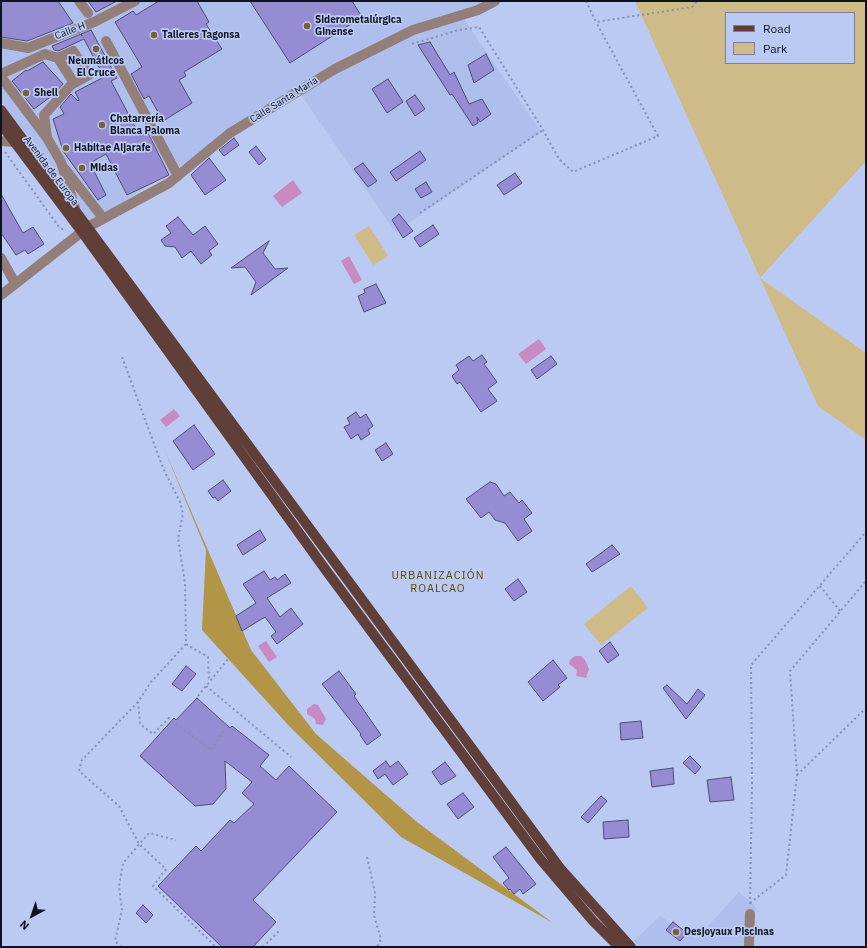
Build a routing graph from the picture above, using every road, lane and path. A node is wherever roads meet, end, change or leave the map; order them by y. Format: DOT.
graph roads {
  1 [pos="79,1"];
  2 [pos="135,1"];
  3 [pos="495,1"];
  4 [pos="586,1"];
  5 [pos="697,1"];
  6 [pos="91,18"];
  7 [pos="596,22"];
  8 [pos="106,41"];
  9 [pos="1,43"];
  10 [pos="411,44"];
  11 [pos="58,58"];
  12 [pos="1,75"];
  13 [pos="74,83"];
  14 [pos="1,110"];
  15 [pos="1,124"];
  16 [pos="543,130"];
  17 [pos="47,138"];
  18 [pos="14,142"];
  19 [pos="2,144"];
  20 [pos="61,162"];
  21 [pos="178,176"];
  22 [pos="77,211"];
  23 [pos="420,213"];
  24 [pos="103,218"];
  25 [pos="82,232"];
  26 [pos="1,258"];
  27 [pos="15,283"];
  28 [pos="1,295"];
  29 [pos="122,357"];
  30 [pos="866,532"];
  31 [pos="866,581"];
  32 [pos="820,586"];
  33 [pos="840,611"];
  34 [pos="186,644"];
  35 [pos="228,659"];
  36 [pos="209,681"];
  37 [pos="206,686"];
  38 [pos="198,696"];
  39 [pos="138,702"];
  40 [pos="866,708"];
  41 [pos="224,731"];
  42 [pos="290,757"];
  43 [pos="797,775"];
  44 [pos="176,840"];
  45 [pos="139,844"];
  46 [pos="367,857"];
  47 [pos="750,908"];
  48 [pos="280,930"];
  49 [pos="121,947"];
  50 [pos="216,947"];
  51 [pos="264,947"];
  52 [pos="377,947"];
  53 [pos="618,947"];
  54 [pos="631,947"];
  55 [pos="749,947"];
  1 -- 6 [label="street"];
  2 -- 6 [label="street, Calle H"];
  3 -- 21 [label="street, Calle Santa María"];
  4 -- 7 [label="path"];
  5 -- 7 [label="path"];
  6 -- 9 [label="street, Calle H"];
  7 -- 16 [label="path"];
  8 -- 21 [label="street"];
  10 -- 16 [label="path"];
  11 -- 12 [label="street"];
  11 -- 13 [label="street"];
  11 -- 13 [label="street"];
  12 -- 17 [label="street"];
  13 -- 17 [label="street"];
  14 -- 22 [label="main road, Avenida de Europa"];
  15 -- 18 [label="main road, Avenida de Europa"];
  16 -- 23 [label="path"];
  17 -- 20 [label="street"];
  18 -- 19 [label="street"];
  18 -- 25 [label="main road, Avenida de Europa"];
  19 -- 25 [label="path"];
  20 -- 22 [label="street"];
  20 -- 24 [label="street"];
  21 -- 24 [label="street, Calle Santa María"];
  22 -- 25 [label="main road, Avenida de Europa"];
  24 -- 25 [label="street, Calle Santa María"];
  25 -- 27 [label="street, Calle Santa María"];
  25 -- 53 [label="main road"];
  25 -- 54 [label="main road"];
  26 -- 27 [label="street"];
  27 -- 28 [label="street, Calle Santa María"];
  29 -- 34 [label="path"];
  30 -- 32 [label="path"];
  31 -- 33 [label="path"];
  32 -- 33 [label="path"];
  32 -- 47 [label="path"];
  33 -- 43 [label="path"];
  34 -- 36 [label="path"];
  34 -- 39 [label="path"];
  35 -- 36 [label="path"];
  36 -- 37 [label="path"];
  37 -- 38 [label="path"];
  37 -- 42 [label="path"];
  39 -- 41 [label="path"];
  39 -- 45 [label="path"];
  40 -- 43 [label="path"];
  43 -- 47 [label="path"];
  44 -- 45 [label="path"];
  45 -- 49 [label="path"];
  45 -- 50 [label="path"];
  46 -- 52 [label="path"];
  47 -- 55 [label="street"];
  48 -- 51 [label="path"];
}
